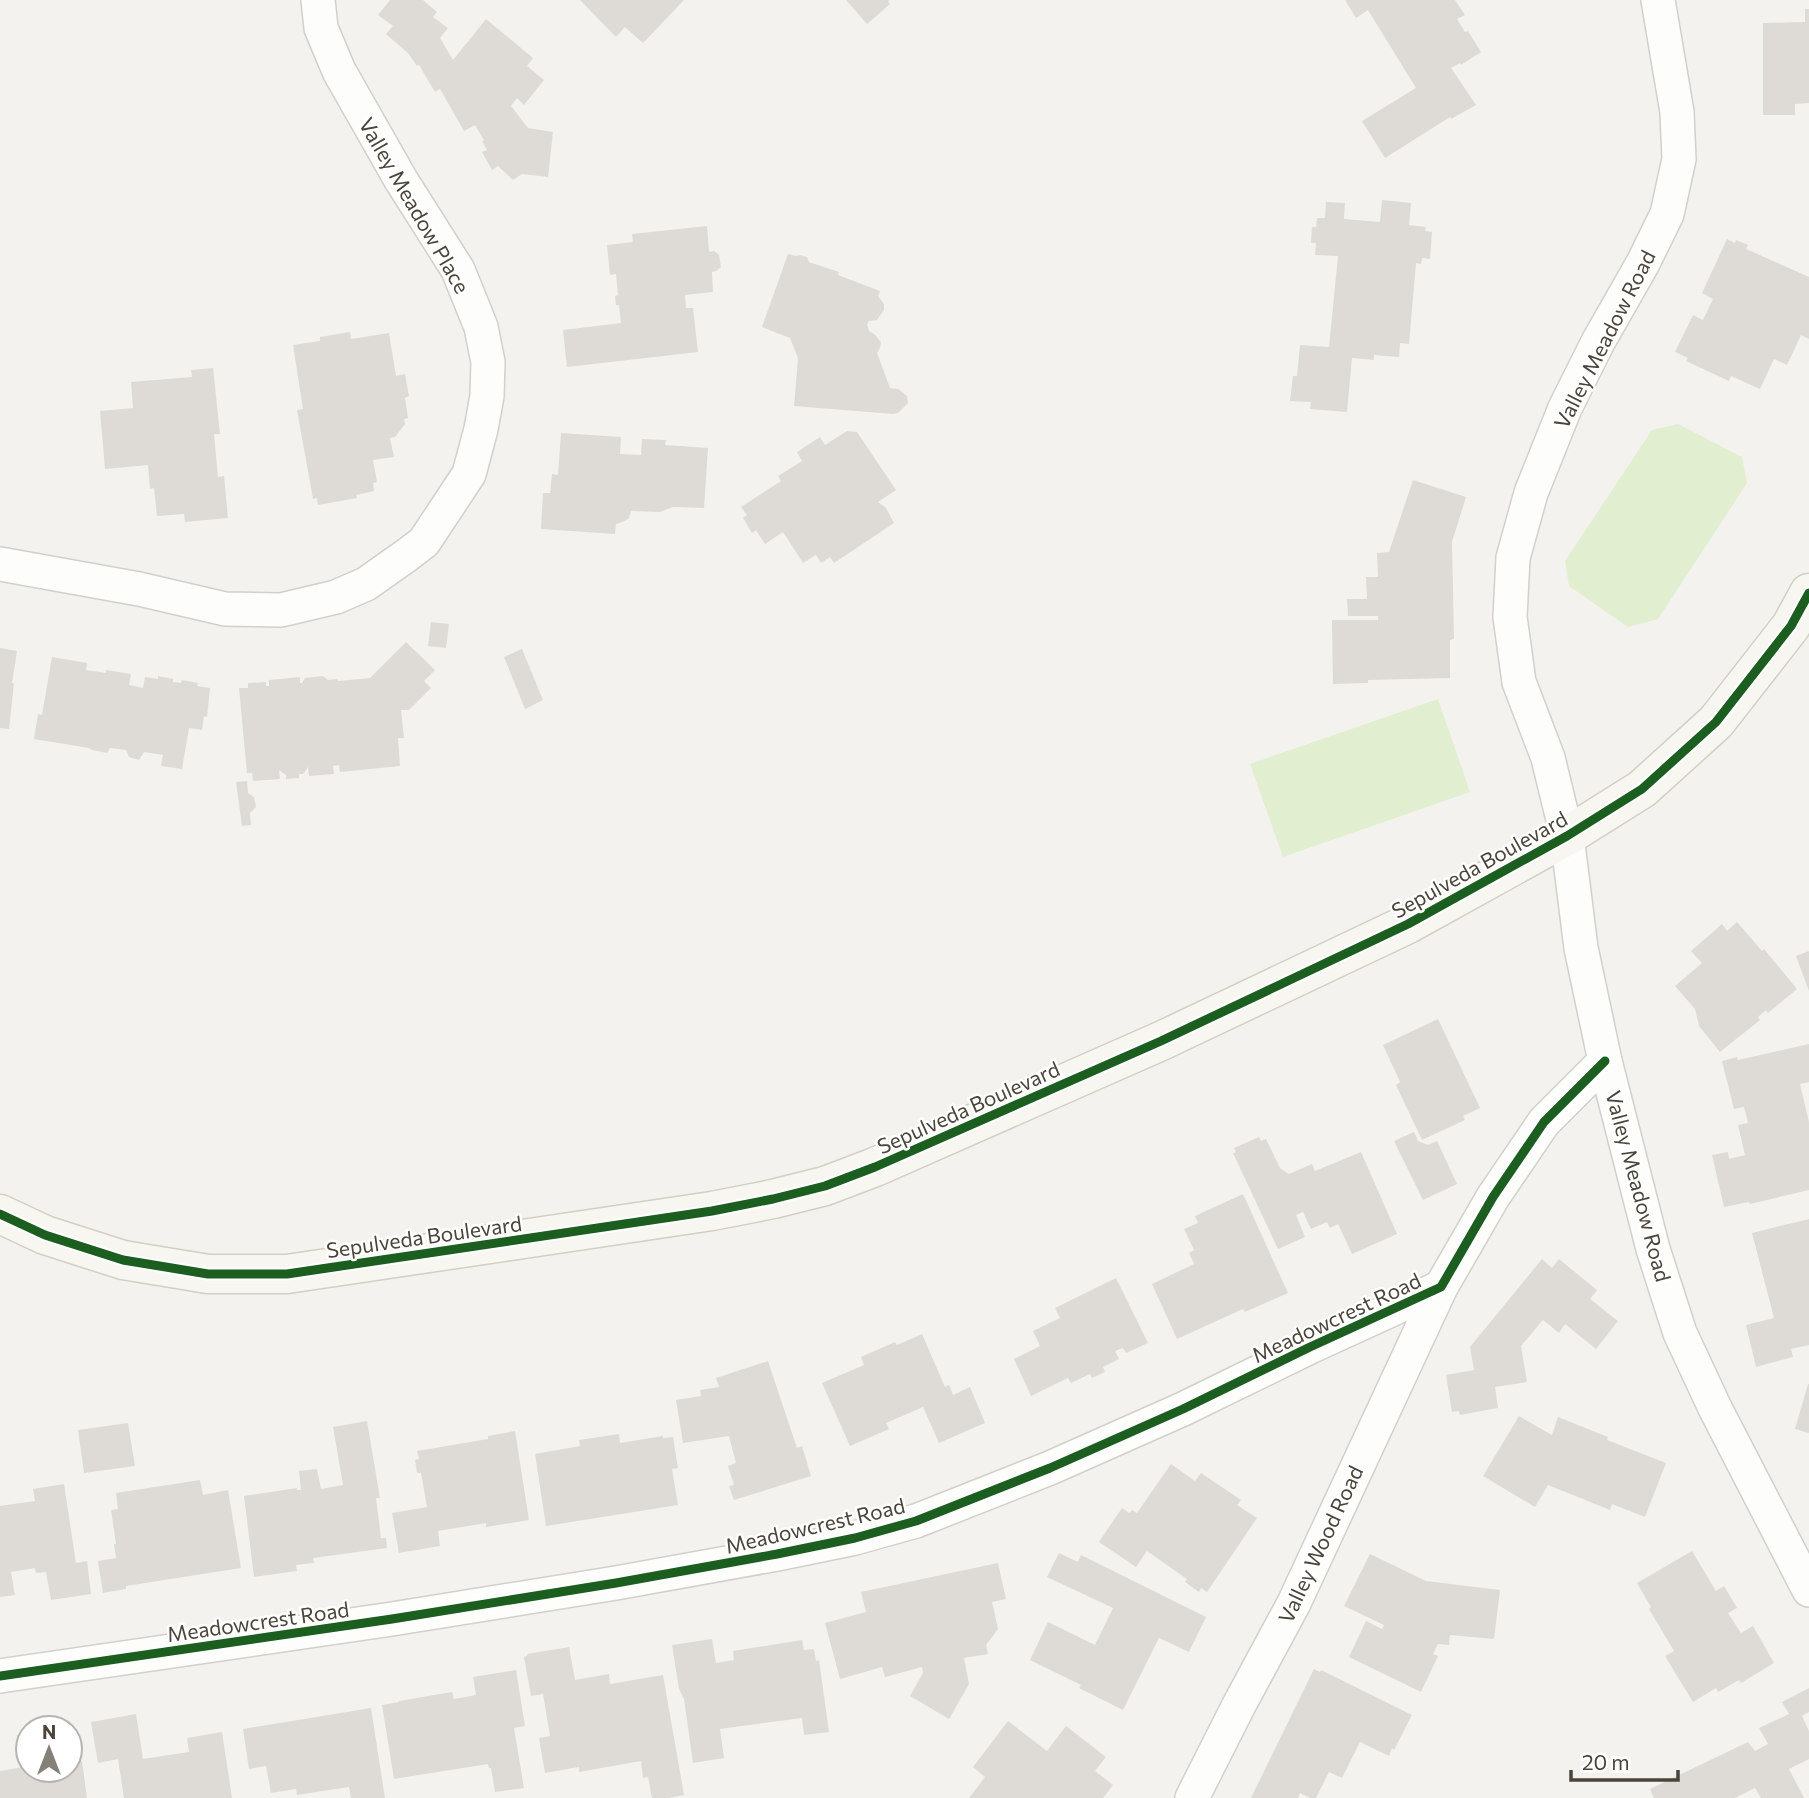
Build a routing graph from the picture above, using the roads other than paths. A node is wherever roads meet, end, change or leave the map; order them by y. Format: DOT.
graph roads {
  1 [pos="318,0"];
  2 [pos="1658,0"];
  3 [pos="0,564"];
  4 [pos="1809,593"];
  5 [pos="1567,836"];
  6 [pos="1605,1061"];
  7 [pos="0,1214"];
  8 [pos="1441,1287"];
  9 [pos="1809,1590"];
  10 [pos="0,1676"];
  11 [pos="1192,1798"];
  1 -- 3 [label="street, Valley Meadow Place"];
  2 -- 5 [label="street, Valley Meadow Road"];
  4 -- 5 [label="main road, Sepulveda Boulevard"];
  5 -- 6 [label="street, Valley Meadow Road"];
  5 -- 7 [label="main road, Sepulveda Boulevard"];
  6 -- 8 [label="street, Meadowcrest Road"];
  6 -- 9 [label="street, Valley Meadow Road"];
  8 -- 10 [label="street, Meadowcrest Road"];
  8 -- 11 [label="street, Valley Wood Road"];
}
